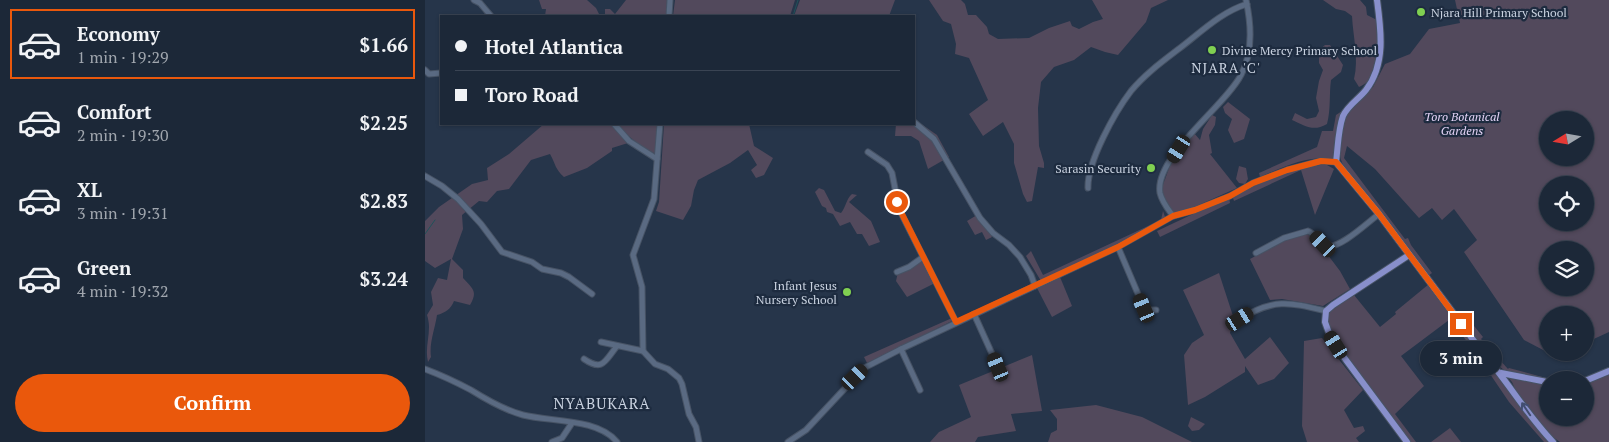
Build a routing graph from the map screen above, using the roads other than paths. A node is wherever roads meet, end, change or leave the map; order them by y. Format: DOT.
graph roads {
  1 [pos="474,0"];
  2 [pos="670,0"];
  3 [pos="1377,0"];
  4 [pos="1247,2"];
  5 [pos="490,15"];
  6 [pos="669,15"];
  7 [pos="425,70"];
  8 [pos="440,73"];
  9 [pos="915,123"];
  10 [pos="615,125"];
  11 [pos="660,125"];
  12 [pos="868,152"];
  13 [pos="657,159"];
  14 [pos="1336,162"];
  15 [pos="425,176"];
  16 [pos="1088,188"];
  17 [pos="1379,214"];
  18 [pos="1173,216"];
  19 [pos="1118,247"];
  20 [pos="1256,253"];
  21 [pos="1409,255"];
  22 [pos="923,257"];
  23 [pos="897,272"];
  24 [pos="1035,286"];
  25 [pos="592,294"];
  26 [pos="1156,310"];
  27 [pos="1326,311"];
  28 [pos="974,314"];
  29 [pos="1240,319"];
  30 [pos="956,322"];
  31 [pos="601,342"];
  32 [pos="617,346"];
  33 [pos="901,349"];
  34 [pos="643,350"];
  35 [pos="584,359"];
  36 [pos="998,367"];
  37 [pos="425,369"];
  38 [pos="1609,371"];
  39 [pos="1501,373"];
  40 [pos="1594,377"];
  41 [pos="1539,380"];
  42 [pos="920,390"];
  43 [pos="572,423"];
  44 [pos="552,442"];
  45 [pos="617,442"];
  46 [pos="699,442"];
  47 [pos="788,442"];
  48 [pos="1407,442"];
  49 [pos="1553,442"];
  1 -- 5 [label="street"];
  2 -- 6 [label="street"];
  3 -- 14 [label="main road"];
  4 -- 16 [label="street"];
  4 -- 18 [label="street"];
  7 -- 8 [label="street"];
  9 -- 24 [label="street"];
  10 -- 13 [label="street"];
  11 -- 13 [label="street"];
  12 -- 22 [label="street"];
  13 -- 34 [label="street"];
  14 -- 17 [label="main road"];
  14 -- 18 [label="street"];
  15 -- 25 [label="street"];
  17 -- 20 [label="street"];
  17 -- 21 [label="main road"];
  18 -- 19 [label="street"];
  19 -- 24 [label="street"];
  19 -- 26 [label="street"];
  21 -- 27 [label="main road"];
  21 -- 39 [label="main road"];
  22 -- 23 [label="street"];
  22 -- 30 [label="street"];
  24 -- 28 [label="street"];
  27 -- 29 [label="street"];
  27 -- 48 [label="main road"];
  28 -- 30 [label="street"];
  28 -- 36 [label="street"];
  30 -- 33 [label="street"];
  31 -- 32 [label="street"];
  32 -- 34 [label="street"];
  32 -- 35 [label="street"];
  33 -- 42 [label="street"];
  33 -- 47 [label="street"];
  34 -- 46 [label="street"];
  37 -- 43 [label="street"];
  38 -- 40 [label="main road"];
  39 -- 41 [label="main road"];
  49 -- 39 [label="main road, one-way"];
  43 -- 44 [label="street"];
  43 -- 45 [label="street"];
}
